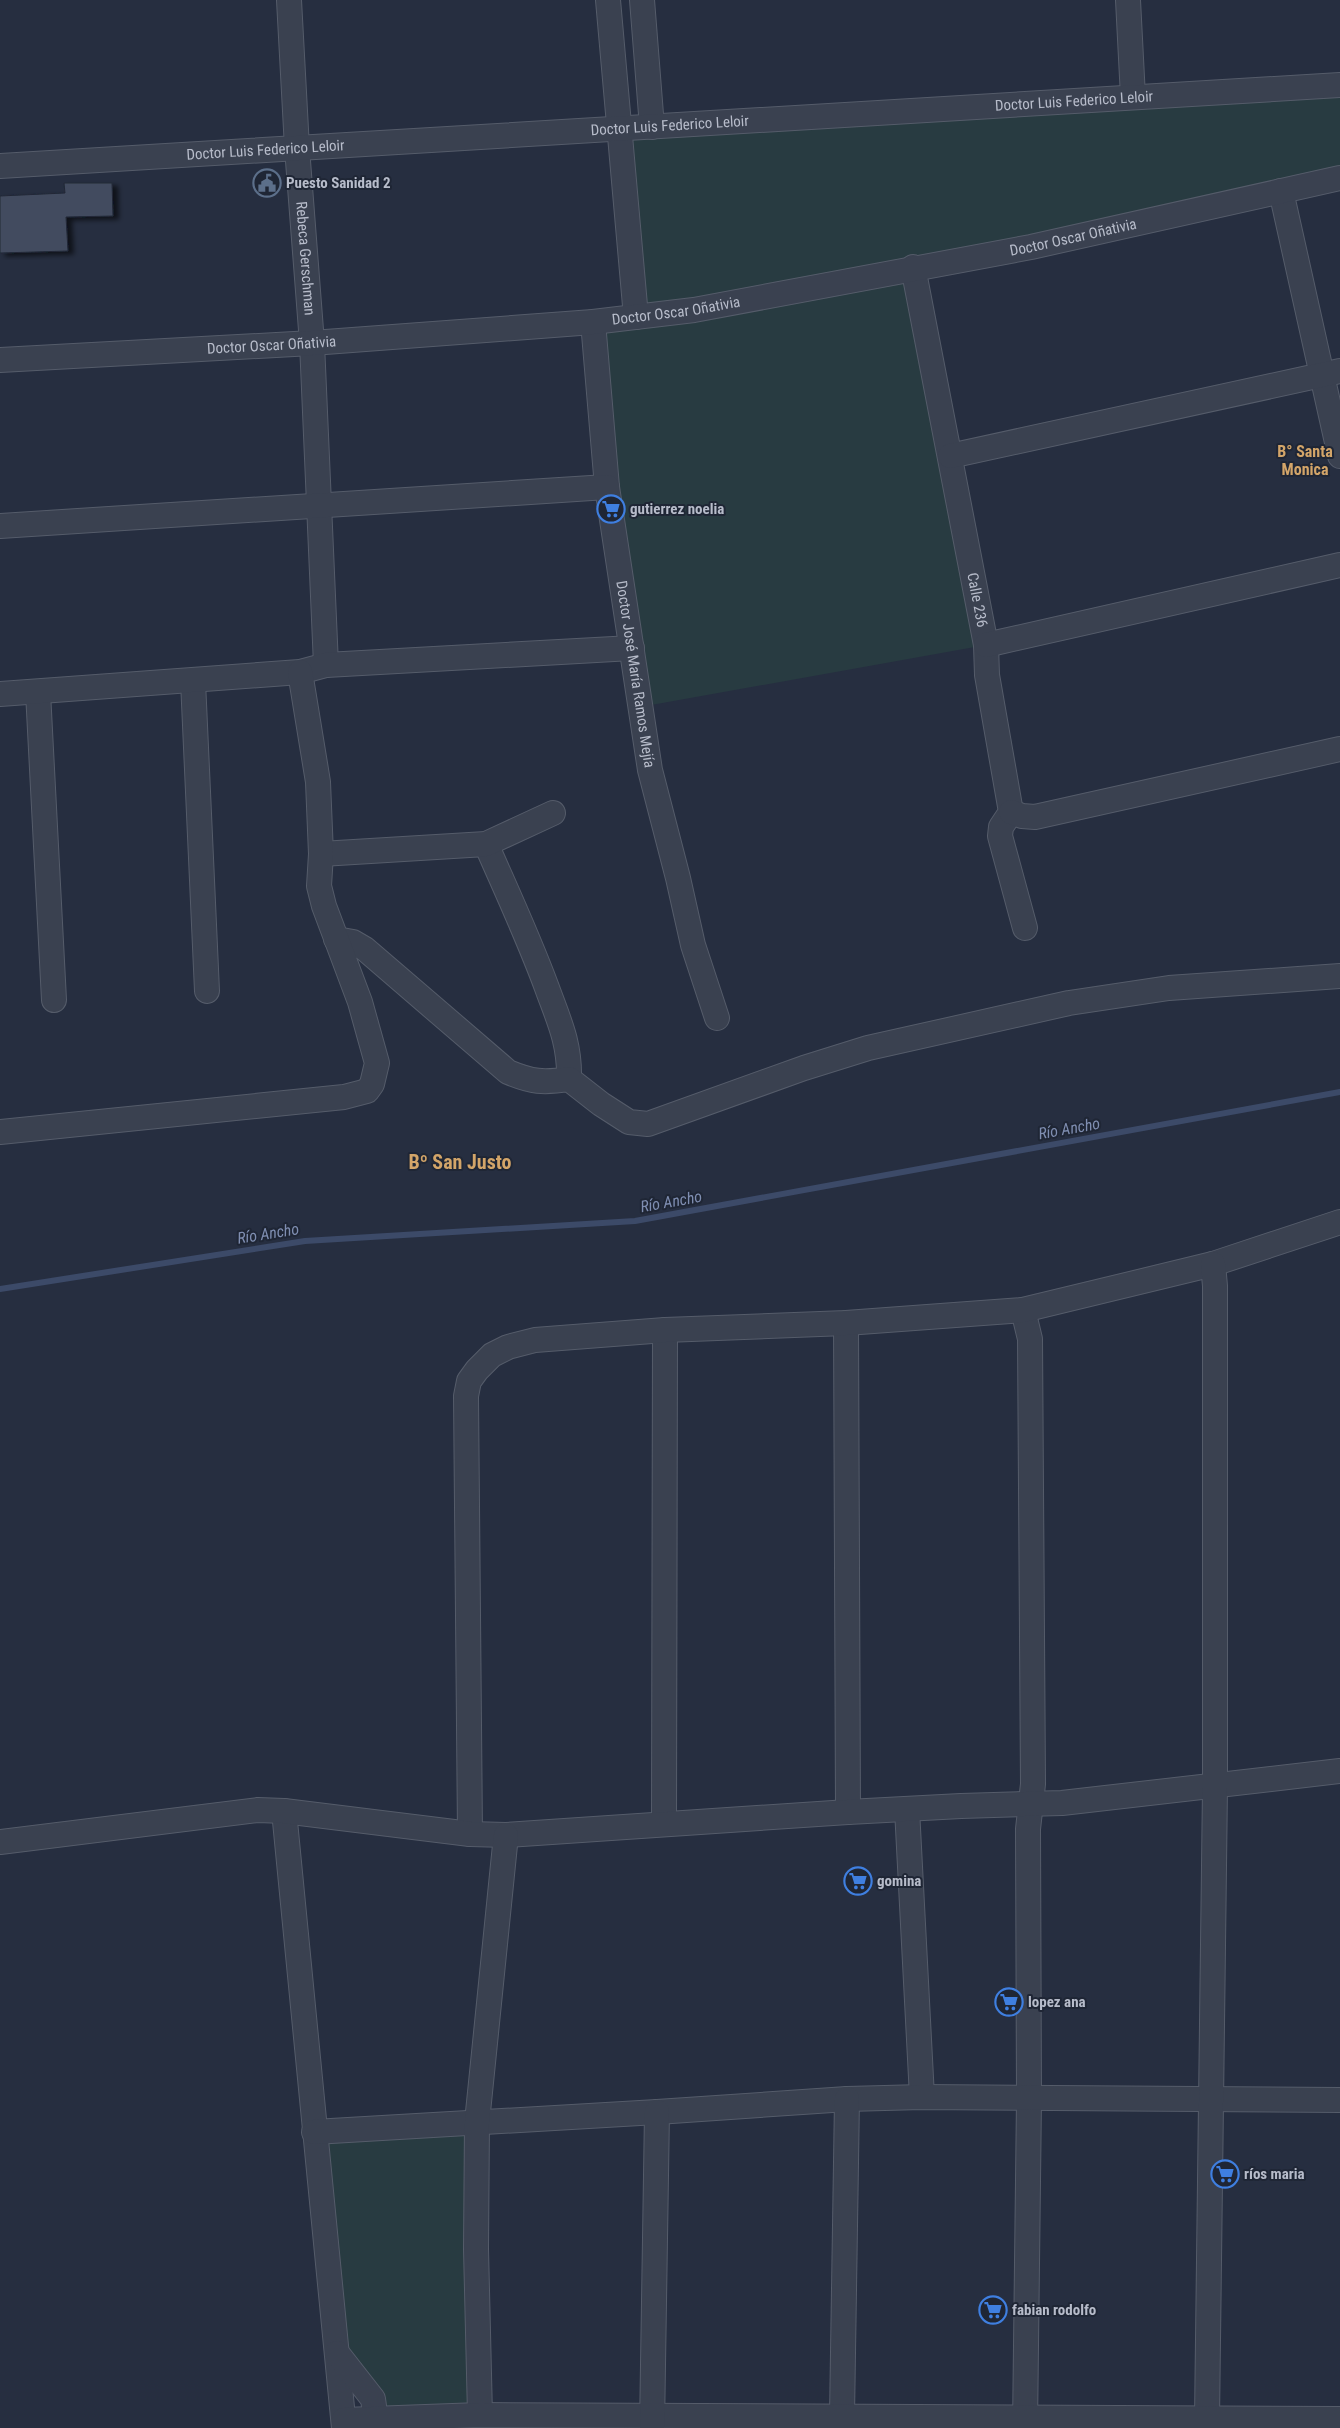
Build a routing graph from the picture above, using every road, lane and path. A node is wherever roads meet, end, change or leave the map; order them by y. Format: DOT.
graph roads {
  1 [pos="289,0"];
  2 [pos="608,0"];
  3 [pos="642,0"];
  4 [pos="1128,0"];
  5 [pos="1340,85"];
  6 [pos="1133,97"];
  7 [pos="652,127"];
  8 [pos="618,129"];
  9 [pos="297,148"];
  10 [pos="0,166"];
  11 [pos="1340,178"];
  12 [pos="1281,191"];
  13 [pos="913,267"];
  14 [pos="636,317"];
  15 [pos="593,322"];
  16 [pos="312,343"];
  17 [pos="0,360"];
  18 [pos="1331,373"];
  19 [pos="950,456"];
  20 [pos="1340,456"];
  21 [pos="606,488"];
  22 [pos="320,506"];
  23 [pos="0,526"];
  24 [pos="1340,565"];
  25 [pos="986,645"];
  26 [pos="632,648"];
  27 [pos="326,665"];
  28 [pos="300,672"];
  29 [pos="193,681"];
  30 [pos="38,692"];
  31 [pos="0,694"];
  32 [pos="1340,749"];
  33 [pos="1012,812"];
  34 [pos="553,813"];
  35 [pos="486,844"];
  36 [pos="321,854"];
  37 [pos="1025,928"];
  38 [pos="336,939"];
  39 [pos="1340,976"];
  40 [pos="207,991"];
  41 [pos="54,1000"];
  42 [pos="717,1018"];
  43 [pos="569,1079"];
  44 [pos="0,1132"];
  45 [pos="1340,1222"];
  46 [pos="1213,1264"];
  47 [pos="1023,1310"];
  48 [pos="846,1323"];
  49 [pos="665,1330"];
  50 [pos="1340,1771"];
  51 [pos="1215,1787"];
  52 [pos="1030,1805"];
  53 [pos="907,1809"];
  54 [pos="284,1811"];
  55 [pos="848,1812"];
  56 [pos="664,1824"];
  57 [pos="470,1834"];
  58 [pos="506,1835"];
  59 [pos="0,1842"];
  60 [pos="922,2097"];
  61 [pos="846,2099"];
  62 [pos="1029,2099"];
  63 [pos="1212,2099"];
  64 [pos="1340,2100"];
  65 [pos="657,2112"];
  66 [pos="477,2122"];
  67 [pos="314,2132"];
  68 [pos="337,2353"];
  69 [pos="480,2415"];
  70 [pos="842,2416"];
  71 [pos="1340,2419"];
  72 [pos="1208,2420"];
  73 [pos="377,2423"];
  74 [pos="652,2423"];
  75 [pos="1025,2423"];
  76 [pos="344,2424"];
  1 -- 9 [label="street, Rebeca Gerschman"];
  2 -- 8 [label="street"];
  3 -- 7 [label="street"];
  4 -- 6 [label="street"];
  5 -- 6 [label="street, Doctor Luis Federico Leloir"];
  6 -- 7 [label="street, Doctor Luis Federico Leloir"];
  7 -- 8 [label="street, Doctor Luis Federico Leloir"];
  8 -- 9 [label="street, Doctor Luis Federico Leloir"];
  8 -- 14 [label="street"];
  9 -- 10 [label="street, Doctor Luis Federico Leloir"];
  9 -- 16 [label="street, Rebeca Gerschman"];
  11 -- 12 [label="street, Doctor Oscar Oñativia"];
  12 -- 13 [label="street, Doctor Oscar Oñativia"];
  12 -- 18 [label="street"];
  13 -- 14 [label="street, Doctor Oscar Oñativia"];
  13 -- 19 [label="street, Calle 236"];
  14 -- 15 [label="street, Doctor Oscar Oñativia"];
  15 -- 16 [label="street, Doctor Oscar Oñativia"];
  15 -- 21 [label="street, Doctor José María Ramos Mejía"];
  16 -- 17 [label="street, Doctor Oscar Oñativia"];
  16 -- 22 [label="street, Rebeca Gerschman"];
  18 -- 19 [label="street"];
  18 -- 20 [label="street"];
  19 -- 25 [label="street, Calle 236"];
  21 -- 22 [label="street"];
  21 -- 26 [label="street, Doctor José María Ramos Mejía"];
  22 -- 23 [label="street"];
  22 -- 27 [label="street, Rebeca Gerschman"];
  24 -- 25 [label="street"];
  25 -- 33 [label="street, Calle 236"];
  26 -- 27 [label="street"];
  26 -- 42 [label="street, Doctor José María Ramos Mejía"];
  27 -- 28 [label="street"];
  28 -- 29 [label="street"];
  28 -- 36 [label="street"];
  29 -- 30 [label="street"];
  29 -- 40 [label="street"];
  30 -- 31 [label="street"];
  30 -- 41 [label="street"];
  32 -- 33 [label="street"];
  33 -- 37 [label="street"];
  34 -- 35 [label="street"];
  35 -- 36 [label="street"];
  35 -- 43 [label="street"];
  36 -- 38 [label="street"];
  38 -- 43 [label="street"];
  38 -- 44 [label="street"];
  39 -- 43 [label="street"];
  45 -- 46 [label="street"];
  46 -- 47 [label="street"];
  46 -- 51 [label="street"];
  47 -- 48 [label="street"];
  47 -- 52 [label="street"];
  48 -- 49 [label="street"];
  48 -- 55 [label="street"];
  49 -- 56 [label="street"];
  49 -- 57 [label="street"];
  50 -- 51 [label="street"];
  51 -- 52 [label="street"];
  51 -- 63 [label="street"];
  52 -- 53 [label="street"];
  52 -- 62 [label="street"];
  53 -- 55 [label="street"];
  53 -- 60 [label="street"];
  54 -- 57 [label="street"];
  54 -- 59 [label="street"];
  54 -- 67 [label="street"];
  55 -- 56 [label="street"];
  56 -- 58 [label="street"];
  57 -- 58 [label="street"];
  58 -- 66 [label="street"];
  60 -- 61 [label="street"];
  60 -- 62 [label="street"];
  61 -- 65 [label="street"];
  61 -- 70 [label="street"];
  62 -- 63 [label="street"];
  62 -- 75 [label="street"];
  63 -- 64 [label="street"];
  63 -- 72 [label="street"];
  65 -- 66 [label="street"];
  65 -- 74 [label="street"];
  66 -- 67 [label="street"];
  66 -- 69 [label="street"];
  67 -- 68 [label="street"];
  68 -- 73 [label="street"];
  68 -- 76 [label="street"];
  69 -- 73 [label="street"];
  69 -- 74 [label="street"];
  70 -- 74 [label="street"];
  70 -- 75 [label="street"];
  71 -- 72 [label="street"];
  72 -- 75 [label="street"];
  73 -- 76 [label="street"];
}
